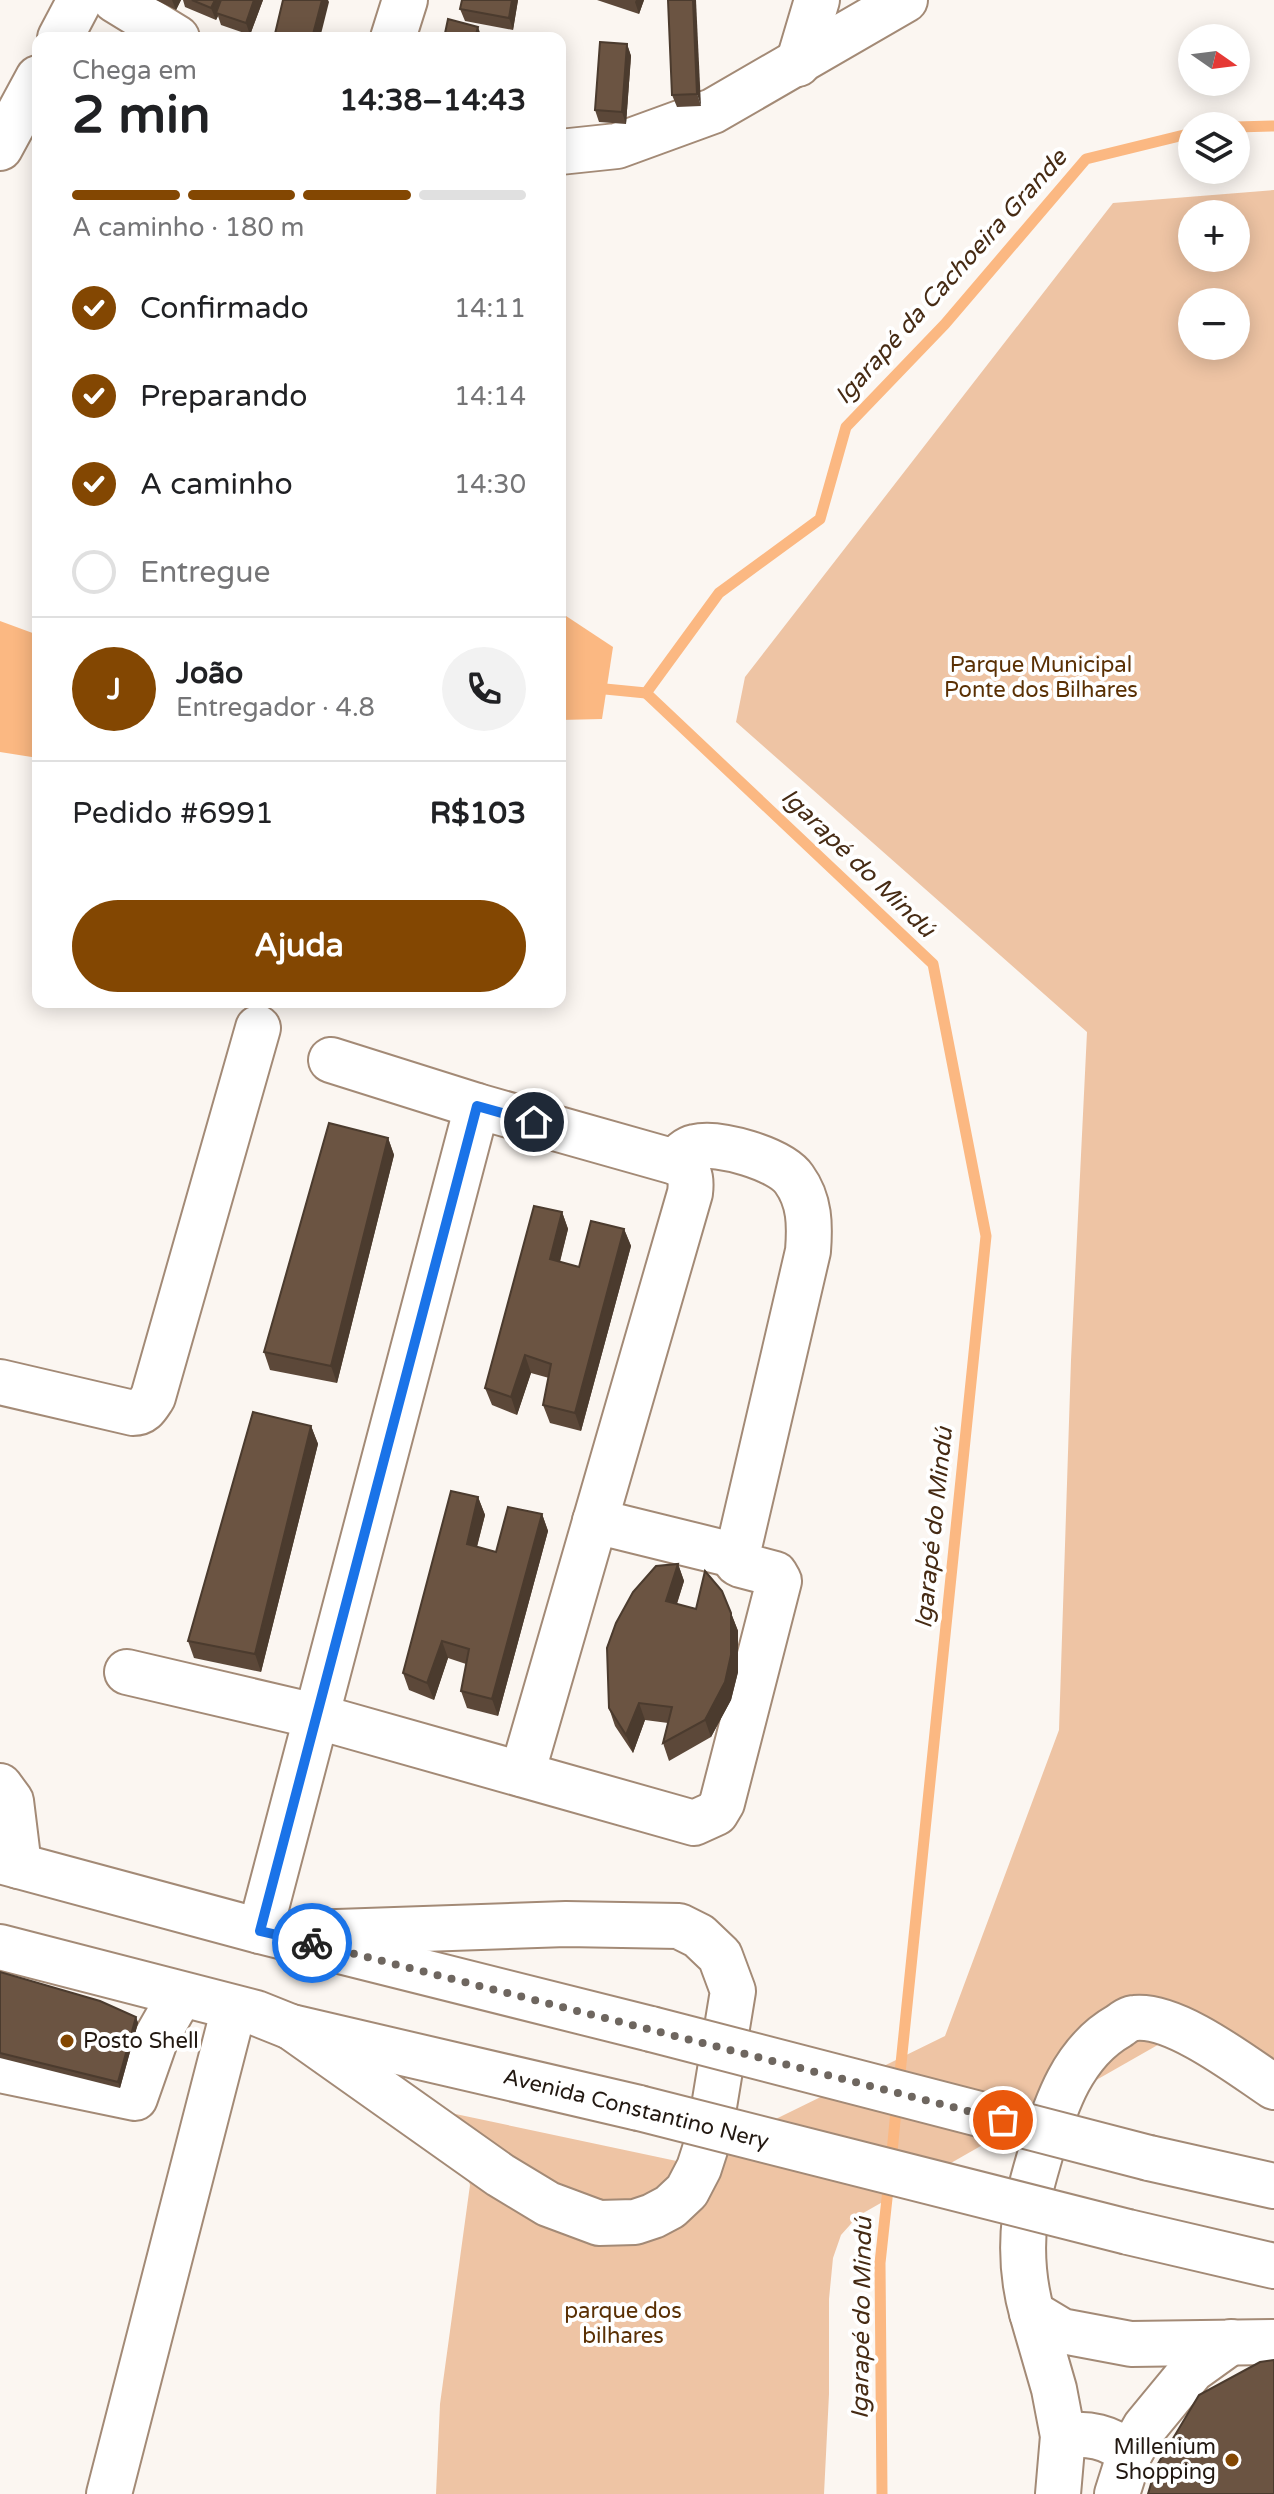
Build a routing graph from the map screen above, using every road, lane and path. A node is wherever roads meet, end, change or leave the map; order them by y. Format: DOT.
graph roads {
  1 [pos="80,0"];
  2 [pos="115,0"];
  3 [pos="405,0"];
  4 [pos="817,0"];
  5 [pos="905,0"];
  6 [pos="63,32"];
  7 [pos="167,32"];
  8 [pos="395,32"];
  9 [pos="798,64"];
  10 [pos="32,89"];
  11 [pos="0,148"];
  12 [pos="566,151"];
  13 [pos="258,1028"];
  14 [pos="331,1060"];
  15 [pos="477,1106"];
  16 [pos="675,1162"];
  17 [pos="0,1382"];
  18 [pos="595,1521"];
  19 [pos="737,1556"];
  20 [pos="127,1672"];
  21 [pos="315,1716"];
  22 [pos="522,1774"];
  23 [pos="0,1786"];
  24 [pos="10,1864"];
  25 [pos="270,1933"];
  26 [pos="0,1947"];
  27 [pos="180,1996"];
  28 [pos="260,2016"];
  29 [pos="0,2070"];
  30 [pos="1274,2087"];
  31 [pos="1274,2186"];
  32 [pos="1274,2266"];
  33 [pos="1032,2313"];
  34 [pos="1231,2342"];
  35 [pos="1274,2342"];
  36 [pos="1063,2436"];
  37 [pos="1130,2453"];
  38 [pos="109,2494"];
  39 [pos="134,2494"];
  40 [pos="1058,2494"];
  41 [pos="1117,2494"];
  1 -- 6 [label="main road"];
  2 -- 7 [label="main road"];
  3 -- 8 [label="main road"];
  4 -- 9 [label="main road"];
  5 -- 9 [label="main road"];
  9 -- 12 [label="main road"];
  10 -- 11 [label="main road"];
  13 -- 17 [label="main road"];
  14 -- 15 [label="main road"];
  15 -- 16 [label="main road"];
  15 -- 21 [label="main road"];
  16 -- 18 [label="main road"];
  16 -- 19 [label="main road"];
  18 -- 19 [label="main road"];
  18 -- 22 [label="main road"];
  19 -- 22 [label="main road"];
  20 -- 21 [label="main road"];
  21 -- 22 [label="main road"];
  21 -- 25 [label="main road"];
  23 -- 24 [label="main road"];
  24 -- 25 [label="main road"];
  25 -- 28 [label="main road"];
  25 -- 31 [label="main road, bridge"];
  26 -- 27 [label="main road, Avenida Constantino Nery"];
  27 -- 28 [label="main road, Avenida Constantino Nery"];
  27 -- 29 [label="main road"];
  28 -- 32 [label="main road, Avenida Constantino Nery, bridge"];
  28 -- 38 [label="main road"];
  28 -- 39 [label="main road"];
  30 -- 33 [label="main road"];
  33 -- 34 [label="main road"];
  33 -- 36 [label="main road"];
  34 -- 35 [label="main road"];
  34 -- 37 [label="main road"];
  36 -- 37 [label="main road"];
  36 -- 40 [label="main road"];
  37 -- 41 [label="main road"];
}
